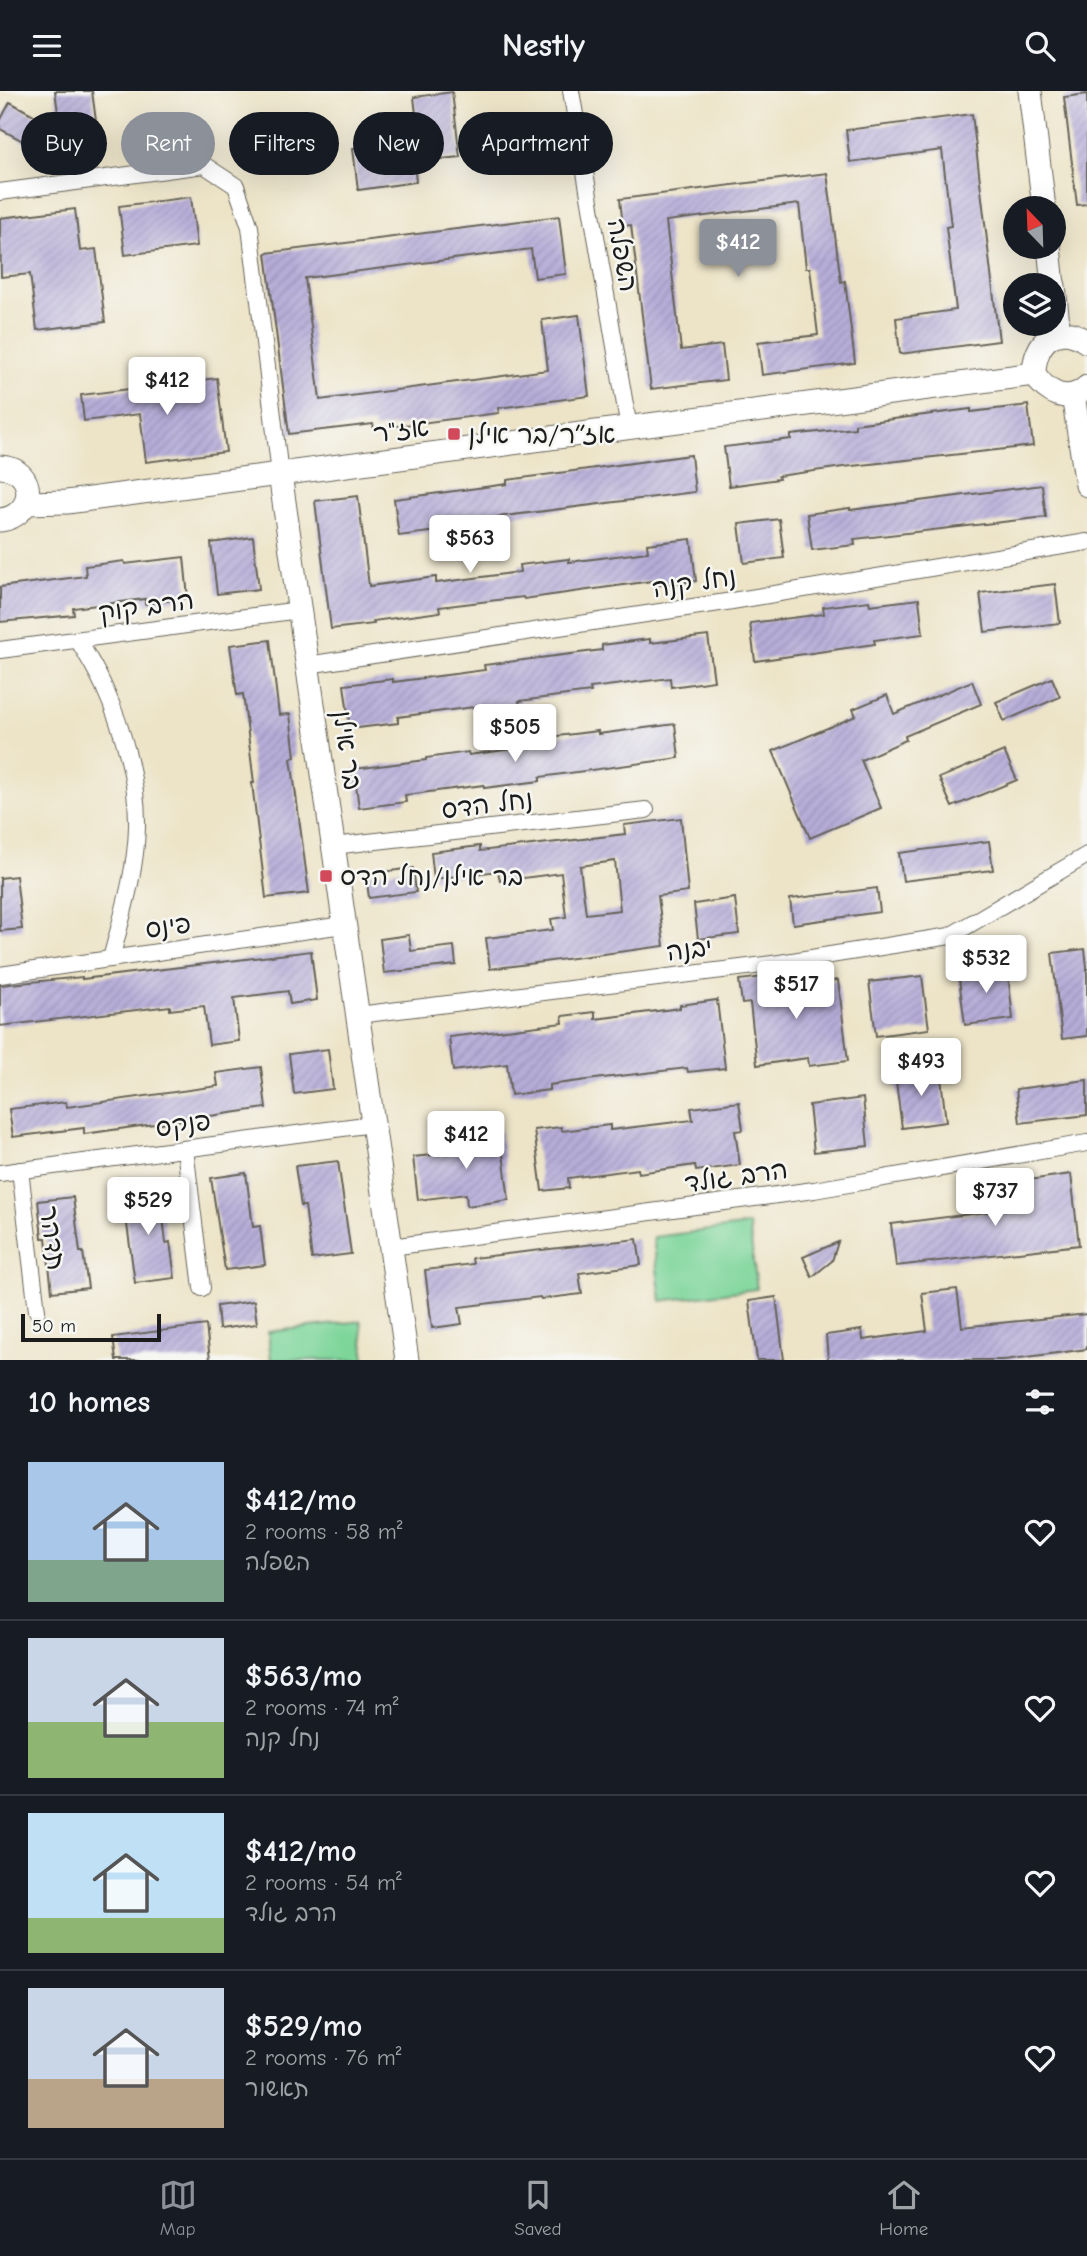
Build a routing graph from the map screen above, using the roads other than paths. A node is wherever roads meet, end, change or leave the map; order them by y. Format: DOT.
graph roads {
  1 [pos="571,91"];
  2 [pos="1030,91"];
  3 [pos="0,192"];
  4 [pos="1043,196"];
  5 [pos="1066,333"];
  6 [pos="1054,336"];
  7 [pos="1087,342"];
  8 [pos="1034,374"];
  9 [pos="1080,391"];
  10 [pos="629,428"];
  11 [pos="0,467"];
  12 [pos="280,474"];
  13 [pos="1087,485"];
  14 [pos="26,503"];
  15 [pos="0,520"];
  16 [pos="1087,542"];
  17 [pos="299,610"];
  18 [pos="78,640"];
  19 [pos="0,650"];
  20 [pos="307,666"];
  21 [pos="646,810"];
  22 [pos="333,846"];
  23 [pos="1087,855"];
  24 [pos="343,925"];
  25 [pos="111,959"];
  26 [pos="0,975"];
  27 [pos="358,1015"];
  28 [pos="373,1124"];
  29 [pos="1087,1143"];
  30 [pos="185,1149"];
  31 [pos="20,1170"];
  32 [pos="0,1173"];
  33 [pos="391,1247"];
  34 [pos="202,1288"];
  35 [pos="37,1311"];
  36 [pos="407,1360"];
  1 -- 10 [label="street, השפלה"];
  2 -- 4 [label="street"];
  3 -- 12 [label="street, בר אילן"];
  5 -- 7 [label="street"];
  6 -- 8 [label="street"];
  8 -- 9 [label="street"];
  8 -- 10 [label="street, אז\"ר"];
  9 -- 13 [label="street"];
  10 -- 12 [label="street, אז\"ר"];
  11 -- 14 [label="street"];
  12 -- 14 [label="street, אז\"ר"];
  12 -- 17 [label="street, בר אילן"];
  14 -- 15 [label="street"];
  16 -- 20 [label="street, נחל קנה"];
  17 -- 18 [label="street, הרב קוק"];
  17 -- 20 [label="street, בר אילן"];
  18 -- 19 [label="street, הרב קוק"];
  18 -- 25 [label="street"];
  20 -- 22 [label="street, בר אילן"];
  21 -- 22 [label="street, נחל הדס"];
  22 -- 24 [label="street, בר אילן"];
  23 -- 27 [label="street, יבנה"];
  24 -- 25 [label="street, פינס"];
  24 -- 27 [label="street, בר אילן"];
  25 -- 26 [label="street, פינס"];
  27 -- 28 [label="street, בר אילן"];
  28 -- 30 [label="street, פנקס"];
  28 -- 33 [label="street, בר אילן"];
  29 -- 33 [label="street, הרב גולד"];
  30 -- 31 [label="street, פנקס"];
  30 -- 34 [label="street"];
  31 -- 32 [label="street, פנקס"];
  31 -- 35 [label="street, תדהר"];
  33 -- 36 [label="street, בר אילן"];
}
